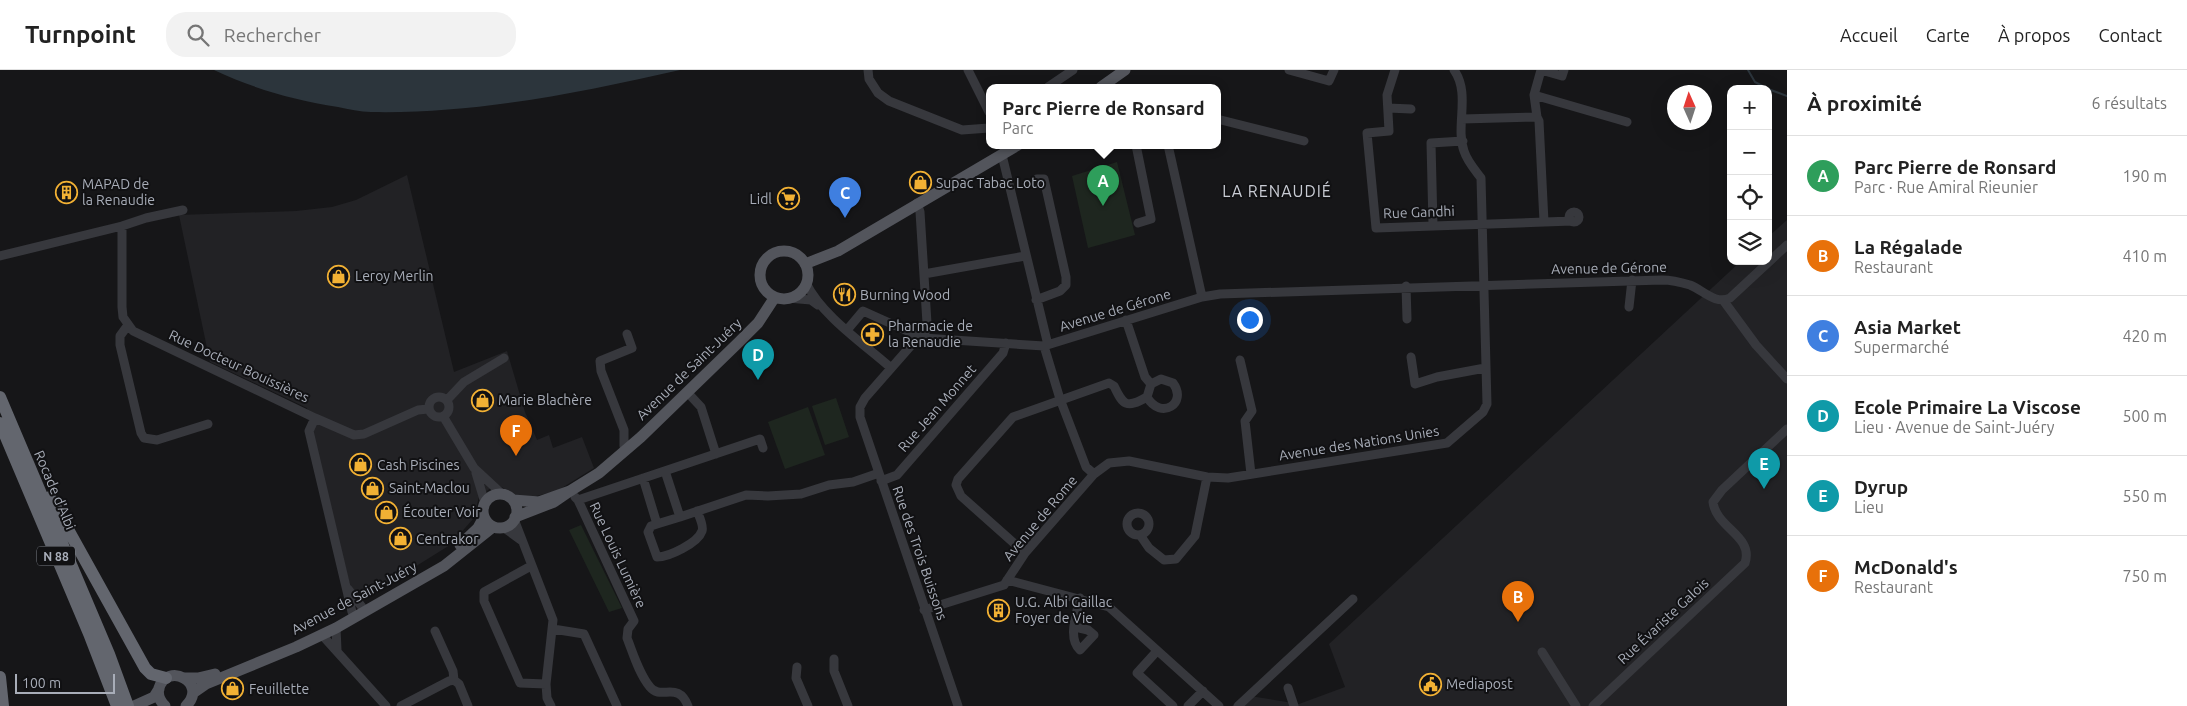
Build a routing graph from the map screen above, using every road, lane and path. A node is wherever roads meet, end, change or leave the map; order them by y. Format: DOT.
graph roads {
  1 [pos="868,70"];
  2 [pos="968,70"];
  3 [pos="1073,70"];
  4 [pos="1125,70"];
  5 [pos="1290,70"];
  6 [pos="1334,70"];
  7 [pos="1395,70"];
  8 [pos="1455,70"];
  9 [pos="1541,70"];
  10 [pos="1564,70"];
  11 [pos="1052,84"];
  12 [pos="1105,84"];
  13 [pos="1534,95"];
  14 [pos="986,106"];
  15 [pos="1388,108"];
  16 [pos="1411,109"];
  17 [pos="1537,117"];
  18 [pos="1462,119"];
  19 [pos="1221,120"];
  20 [pos="1627,122"];
  21 [pos="986,128"];
  22 [pos="1304,141"];
  23 [pos="1463,141"];
  24 [pos="1137,149"];
  25 [pos="1169,149"];
  26 [pos="1004,150"];
  27 [pos="1037,179"];
  28 [pos="917,203"];
  29 [pos="183,210"];
  30 [pos="1572,221"];
  31 [pos="1544,222"];
  32 [pos="1138,223"];
  33 [pos="1481,223"];
  34 [pos="1433,225"];
  35 [pos="122,226"];
  36 [pos="1787,245"];
  37 [pos="0,256"];
  38 [pos="1025,256"];
  39 [pos="805,264"];
  40 [pos="924,274"];
  41 [pos="1632,280"];
  42 [pos="806,283"];
  43 [pos="1482,284"];
  44 [pos="1406,286"];
  45 [pos="775,297"];
  46 [pos="1202,297"];
  47 [pos="788,298"];
  48 [pos="1036,300"];
  49 [pos="1723,300"];
  50 [pos="1629,307"];
  51 [pos="824,309"];
  52 [pos="1407,319"];
  53 [pos="1126,320"];
  54 [pos="128,325"];
  55 [pos="847,330"];
  56 [pos="627,334"];
  57 [pos="924,338"];
  58 [pos="1006,343"];
  59 [pos="1046,345"];
  60 [pos="1411,357"];
  61 [pos="504,358"];
  62 [pos="1240,360"];
  63 [pos="892,368"];
  64 [pos="1485,368"];
  65 [pos="1787,379"];
  66 [pos="1151,384"];
  67 [pos="687,392"];
  68 [pos="0,397"];
  69 [pos="1147,397"];
  70 [pos="447,400"];
  71 [pos="1060,400"];
  72 [pos="428,409"];
  73 [pos="443,416"];
  74 [pos="315,418"];
  75 [pos="0,423"];
  76 [pos="208,424"];
  77 [pos="1787,429"];
  78 [pos="624,430"];
  79 [pos="641,437"];
  80 [pos="763,448"];
  81 [pos="627,450"];
  82 [pos="716,454"];
  83 [pos="25,458"];
  84 [pos="474,468"];
  85 [pos="664,471"];
  86 [pos="1094,474"];
  87 [pos="1252,474"];
  88 [pos="880,477"];
  89 [pos="1207,477"];
  90 [pos="643,478"];
  91 [pos="501,494"];
  92 [pos="574,496"];
  93 [pos="513,500"];
  94 [pos="485,503"];
  95 [pos="698,511"];
  96 [pos="484,517"];
  97 [pos="680,517"];
  98 [pos="514,518"];
  99 [pos="657,524"];
  100 [pos="498,527"];
  101 [pos="1140,535"];
  102 [pos="521,540"];
  103 [pos="1024,553"];
  104 [pos="531,566"];
  105 [pos="1007,580"];
  106 [pos="1080,598"];
  107 [pos="1353,599"];
  108 [pos="357,609"];
  109 [pos="924,610"];
  110 [pos="1075,627"];
  111 [pos="336,628"];
  112 [pos="553,629"];
  113 [pos="435,631"];
  114 [pos="322,635"];
  115 [pos="337,650"];
  116 [pos="1157,651"];
  117 [pos="1542,652"];
  118 [pos="834,659"];
  119 [pos="797,667"];
  120 [pos="0,677"];
  121 [pos="185,678"];
  122 [pos="454,680"];
  123 [pos="163,684"];
  124 [pos="546,684"];
  125 [pos="1288,688"];
  126 [pos="1203,690"];
  127 [pos="193,694"];
  128 [pos="142,705"];
  129 [pos="164,705"];
  130 [pos="3,706"];
  131 [pos="117,706"];
  132 [pos="128,706"];
  133 [pos="186,706"];
  134 [pos="386,706"];
  135 [pos="401,706"];
  136 [pos="468,706"];
  137 [pos="551,706"];
  138 [pos="617,706"];
  139 [pos="688,706"];
  140 [pos="808,706"];
  141 [pos="848,706"];
  142 [pos="958,706"];
  143 [pos="1173,706"];
  144 [pos="1188,706"];
  145 [pos="1218,706"];
  146 [pos="1238,706"];
  147 [pos="1294,706"];
  148 [pos="1576,706"];
  149 [pos="1593,706"];
  1 -- 21 [label="street"];
  2 -- 14 [label="street"];
  3 -- 11 [label="street"];
  4 -- 12 [label="main road"];
  5 -- 6 [label="street"];
  7 -- 15 [label="street, Rue Gandhi"];
  8 -- 18 [label="street, Avenue des Nations Unies"];
  9 -- 10 [label="street"];
  9 -- 13 [label="street"];
  13 -- 17 [label="street"];
  13 -- 20 [label="street"];
  15 -- 16 [label="street"];
  15 -- 34 [label="street, Rue Gandhi"];
  17 -- 18 [label="street"];
  17 -- 31 [label="street"];
  18 -- 23 [label="street, Avenue des Nations Unies"];
  19 -- 22 [label="street"];
  23 -- 33 [label="street, Avenue des Nations Unies"];
  23 -- 34 [label="street"];
  24 -- 32 [label="street"];
  25 -- 46 [label="street"];
  26 -- 28 [label="main road"];
  26 -- 38 [label="street"];
  27 -- 48 [label="street"];
  28 -- 39 [label="main road"];
  28 -- 40 [label="street"];
  29 -- 35 [label="street"];
  30 -- 31 [label="street, Rue Gandhi"];
  31 -- 33 [label="street, Rue Gandhi"];
  33 -- 34 [label="street, Rue Gandhi"];
  33 -- 43 [label="street, Avenue des Nations Unies"];
  35 -- 37 [label="street"];
  35 -- 54 [label="street"];
  36 -- 49 [label="street"];
  38 -- 40 [label="street"];
  38 -- 48 [label="street"];
  39 -- 42 [label="main road"];
  39 -- 45 [label="main road"];
  40 -- 57 [label="street"];
  41 -- 43 [label="street, Avenue de Gérone"];
  41 -- 49 [label="street, Avenue de Gérone"];
  41 -- 50 [label="street"];
  42 -- 47 [label="main road"];
  42 -- 51 [label="street"];
  43 -- 44 [label="street, Avenue de Gérone"];
  43 -- 64 [label="street, Avenue des Nations Unies"];
  44 -- 46 [label="street, Avenue de Gérone"];
  44 -- 52 [label="street"];
  45 -- 47 [label="main road"];
  45 -- 67 [label="main road, Avenue de Saint-Juéry"];
  46 -- 53 [label="street, Avenue de Gérone"];
  47 -- 51 [label="street"];
  48 -- 59 [label="street"];
  49 -- 65 [label="street"];
  51 -- 55 [label="street"];
  53 -- 59 [label="street, Avenue de Gérone"];
  53 -- 66 [label="street"];
  54 -- 74 [label="street, Rue Docteur Bouissières"];
  54 -- 76 [label="street"];
  55 -- 57 [label="street, Avenue de Gérone"];
  55 -- 63 [label="street"];
  56 -- 78 [label="street"];
  57 -- 58 [label="street, Avenue de Gérone"];
  57 -- 63 [label="street"];
  58 -- 59 [label="street, Avenue de Gérone"];
  58 -- 88 [label="street, Rue Jean Monnet"];
  59 -- 71 [label="street"];
  60 -- 64 [label="street"];
  61 -- 70 [label="street"];
  62 -- 87 [label="street"];
  63 -- 88 [label="street, Rue des Trois Buissons"];
  64 -- 87 [label="street, Avenue des Nations Unies"];
  66 -- 69 [label="street"];
  66 -- 69 [label="street"];
  67 -- 79 [label="main road, Avenue de Saint-Juéry"];
  67 -- 82 [label="street"];
  68 -- 83 [label="highway, Rocade d'Albi / N 88"];
  69 -- 71 [label="street"];
  70 -- 72 [label="street"];
  70 -- 73 [label="street"];
  71 -- 86 [label="street"];
  71 -- 103 [label="street"];
  72 -- 73 [label="street"];
  72 -- 74 [label="street"];
  73 -- 84 [label="street"];
  74 -- 108 [label="street, Rue Docteur Bouissières"];
  75 -- 131 [label="highway, Rocade d'Albi / N 88"];
  77 -- 149 [label="street, Rue Évariste Galois"];
  78 -- 79 [label="street"];
  78 -- 81 [label="street"];
  79 -- 81 [label="main road, Avenue de Saint-Juéry"];
  80 -- 82 [label="street"];
  81 -- 92 [label="main road, Avenue de Saint-Juéry"];
  82 -- 85 [label="street"];
  83 -- 123 [label="highway"];
  83 -- 132 [label="highway, Rocade d'Albi / N 88"];
  84 -- 91 [label="street"];
  84 -- 94 [label="street"];
  85 -- 90 [label="street"];
  85 -- 97 [label="street"];
  86 -- 89 [label="street, Avenue des Nations Unies"];
  86 -- 103 [label="street, Avenue de Rome"];
  87 -- 89 [label="street, Avenue des Nations Unies"];
  88 -- 95 [label="street, Rue Jean Monnet"];
  88 -- 109 [label="street, Rue des Trois Buissons"];
  89 -- 101 [label="street"];
  90 -- 92 [label="street"];
  90 -- 99 [label="street"];
  91 -- 93 [label="main road"];
  91 -- 94 [label="main road"];
  92 -- 93 [label="main road, Avenue de Saint-Juéry"];
  92 -- 98 [label="main road, Avenue de Saint-Juéry"];
  92 -- 139 [label="street, Rue Louis Lumière"];
  93 -- 98 [label="main road"];
  94 -- 96 [label="main road"];
  95 -- 97 [label="street, Rue Jean Monnet"];
  95 -- 99 [label="street"];
  96 -- 100 [label="main road"];
  96 -- 108 [label="main road, Avenue de Saint-Juéry"];
  97 -- 99 [label="street, Rue Jean Monnet"];
  98 -- 100 [label="main road"];
  98 -- 102 [label="street"];
  100 -- 102 [label="street"];
  100 -- 111 [label="main road, Avenue de Saint-Juéry"];
  102 -- 104 [label="street"];
  103 -- 105 [label="street, Avenue de Rome"];
  104 -- 112 [label="street"];
  104 -- 124 [label="street"];
  105 -- 106 [label="street"];
  105 -- 109 [label="street, Avenue de Rome"];
  106 -- 110 [label="street"];
  106 -- 116 [label="street"];
  107 -- 146 [label="street"];
  108 -- 121 [label="main road, Avenue de Saint-Juéry"];
  109 -- 142 [label="street, Rue des Trois Buissons"];
  111 -- 114 [label="main road, Avenue de Saint-Juéry"];
  111 -- 115 [label="street"];
  112 -- 124 [label="street"];
  112 -- 138 [label="street"];
  113 -- 122 [label="street"];
  114 -- 115 [label="street"];
  114 -- 127 [label="main road, Avenue de Saint-Juéry"];
  115 -- 134 [label="street"];
  116 -- 126 [label="street"];
  116 -- 143 [label="street"];
  117 -- 148 [label="street"];
  118 -- 141 [label="street"];
  119 -- 140 [label="street"];
  120 -- 130 [label="highway"];
  121 -- 123 [label="main road, Avenue de Saint-Juéry"];
  121 -- 127 [label="main road"];
  122 -- 135 [label="street"];
  122 -- 136 [label="street"];
  123 -- 128 [label="main road"];
  123 -- 129 [label="main road"];
  124 -- 137 [label="street"];
  125 -- 147 [label="street"];
  126 -- 144 [label="street"];
  126 -- 145 [label="street"];
  127 -- 133 [label="main road"];
  128 -- 129 [label="main road"];
}
